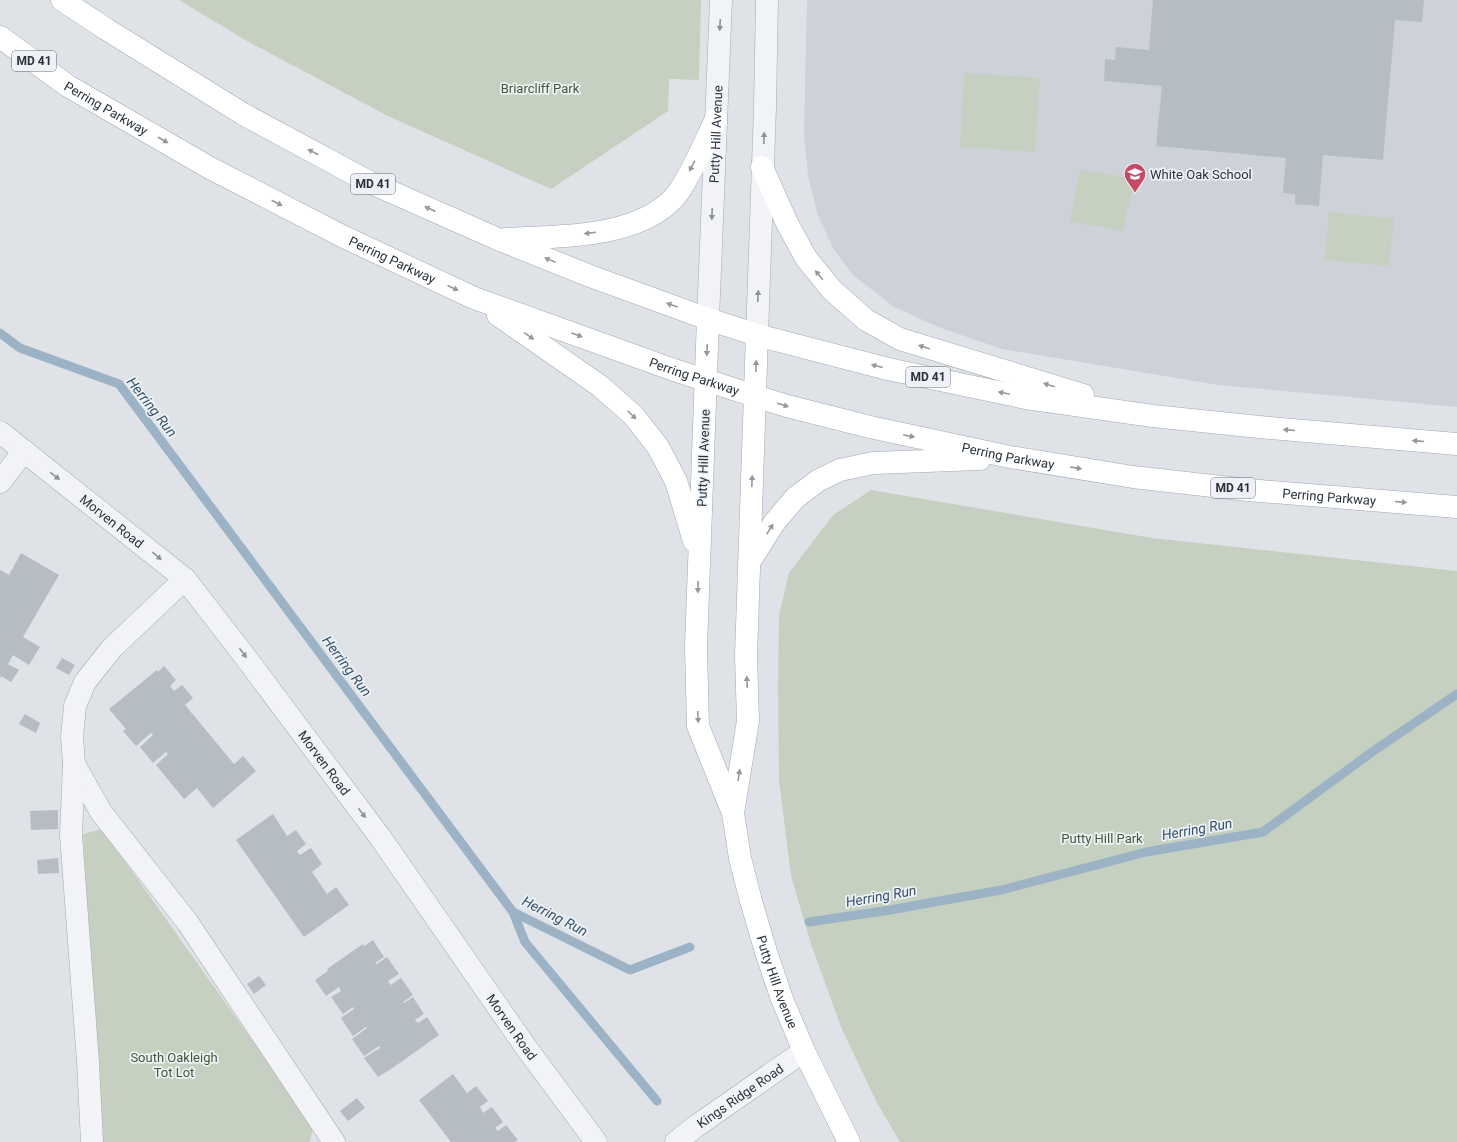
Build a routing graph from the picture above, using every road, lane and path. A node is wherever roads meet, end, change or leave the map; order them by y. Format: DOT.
graph roads {
  1 [pos="62,0"];
  2 [pos="721,0"];
  3 [pos="766,0"];
  4 [pos="0,37"];
  5 [pos="716,119"];
  6 [pos="762,167"];
  7 [pos="500,240"];
  8 [pos="474,298"];
  9 [pos="708,319"];
  10 [pos="757,335"];
  11 [pos="706,381"];
  12 [pos="755,396"];
  13 [pos="1153,416"];
  14 [pos="0,432"];
  15 [pos="1457,444"];
  16 [pos="24,452"];
  17 [pos="1010,457"];
  18 [pos="0,482"];
  19 [pos="1457,507"];
  20 [pos="699,559"];
  21 [pos="750,562"];
  22 [pos="185,578"];
  23 [pos="74,764"];
  24 [pos="733,813"];
  25 [pos="804,1051"];
  26 [pos="92,1142"];
  27 [pos="334,1142"];
  28 [pos="596,1142"];
  29 [pos="676,1142"];
  30 [pos="849,1142"];
  7 -- 1 [label="main road, MD 41, one-way"];
  2 -- 5 [label="street, Putty Hill Avenue, one-way"];
  6 -- 3 [label="street, Putty Hill Avenue, one-way"];
  4 -- 8 [label="main road, Perring Parkway / MD 41, one-way"];
  5 -- 7 [label="main road, one-way"];
  5 -- 9 [label="street, Putty Hill Avenue, one-way"];
  10 -- 6 [label="street, Putty Hill Avenue, one-way"];
  13 -- 6 [label="main road, one-way"];
  9 -- 7 [label="main road, MD 41, one-way"];
  8 -- 11 [label="main road, Perring Parkway / MD 41, one-way"];
  8 -- 20 [label="main road, one-way"];
  9 -- 10 [label="main road, MD 41"];
  9 -- 11 [label="main road, Putty Hill Avenue, one-way"];
  12 -- 10 [label="main road, Putty Hill Avenue, one-way"];
  13 -- 10 [label="main road, MD 41, one-way"];
  11 -- 12 [label="main road, Perring Parkway / MD 41"];
  11 -- 20 [label="main road, Putty Hill Avenue"];
  12 -- 17 [label="main road, Perring Parkway / MD 41, one-way"];
  21 -- 12 [label="main road, Putty Hill Avenue, one-way"];
  15 -- 13 [label="main road, MD 41, one-way"];
  14 -- 16 [label="street, Morven Road"];
  16 -- 18 [label="street"];
  16 -- 22 [label="street, Morven Road, one-way"];
  17 -- 19 [label="main road, Perring Parkway / MD 41, one-way"];
  21 -- 17 [label="main road, one-way"];
  20 -- 24 [label="main road, Putty Hill Avenue, one-way"];
  24 -- 21 [label="main road, Putty Hill Avenue, one-way"];
  22 -- 23 [label="street"];
  22 -- 28 [label="street, Morven Road, one-way"];
  23 -- 26 [label="street"];
  23 -- 27 [label="street"];
  24 -- 25 [label="main road, Putty Hill Avenue"];
  25 -- 29 [label="street, Kings Ridge Road"];
  25 -- 30 [label="main road, Putty Hill Avenue"];
}
